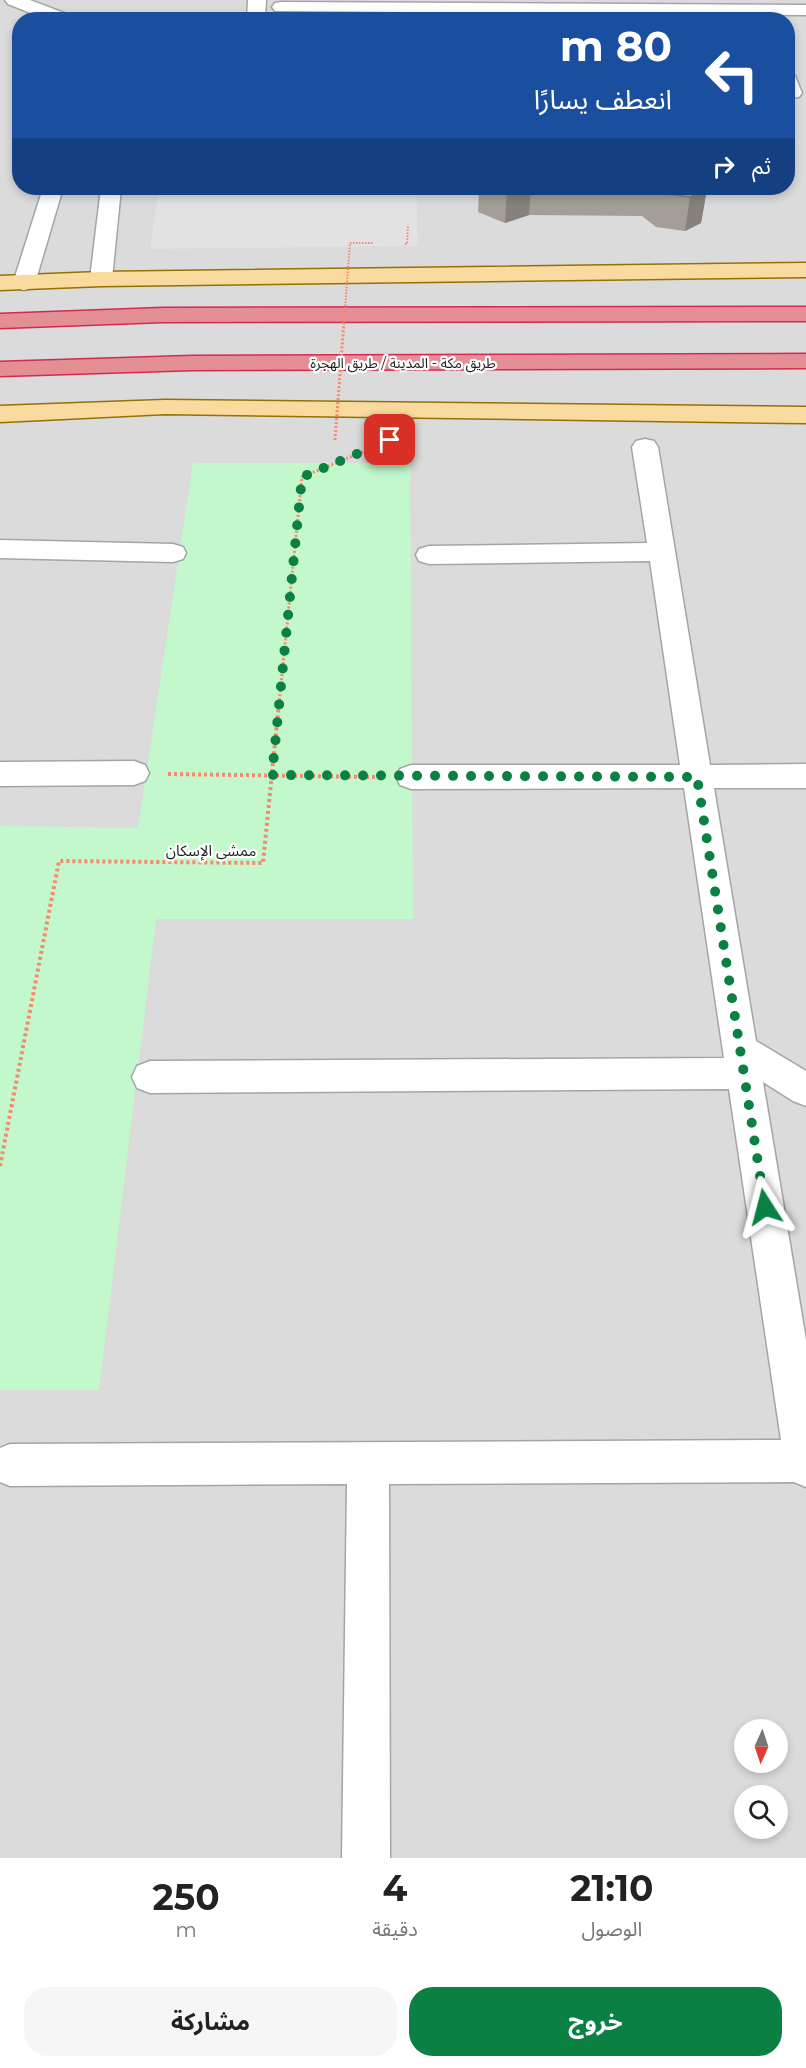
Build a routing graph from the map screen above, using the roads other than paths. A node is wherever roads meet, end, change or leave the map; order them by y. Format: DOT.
graph roads {
  1 [pos="14,0"];
  2 [pos="281,7"];
  3 [pos="763,10"];
  4 [pos="806,10"];
  5 [pos="45,12"];
  6 [pos="489,12"];
  7 [pos="668,12"];
  8 [pos="51,195"];
  9 [pos="110,195"];
  10 [pos="806,270"];
  11 [pos="100,279"];
  12 [pos="24,283"];
  13 [pos="0,284"];
  14 [pos="806,306"];
  15 [pos="806,314"];
  16 [pos="620,315"];
  17 [pos="0,321"];
  18 [pos="806,361"];
  19 [pos="477,363"];
  20 [pos="0,369"];
  21 [pos="806,373"];
  22 [pos="0,414"];
  23 [pos="806,415"];
  24 [pos="645,447"];
  25 [pos="0,549"];
  26 [pos="662,552"];
  27 [pos="173,553"];
  28 [pos="429,555"];
  29 [pos="134,773"];
  30 [pos="0,774"];
  31 [pos="806,776"];
  32 [pos="411,777"];
  33 [pos="697,777"];
  34 [pos="742,1061"];
  35 [pos="150,1077"];
  36 [pos="806,1090"];
  37 [pos="798,1370"];
  38 [pos="806,1463"];
  39 [pos="368,1464"];
  40 [pos="10,1465"];
  41 [pos="366,1858"];
  1 -- 5 [label="street"];
  2 -- 6 [label="street"];
  3 -- 4 [label="street"];
  3 -- 7 [label="street"];
  8 -- 12 [label="street"];
  9 -- 11 [label="street"];
  10 -- 11 [label="main road"];
  11 -- 12 [label="main road"];
  12 -- 13 [label="main road"];
  14 -- 16 [label="highway"];
  15 -- 16 [label="highway"];
  16 -- 17 [label="highway"];
  18 -- 19 [label="highway, طريق مكة - المدينة / طريق الهجرة"];
  19 -- 20 [label="highway, طريق مكة - المدينة / طريق الهجرة"];
  19 -- 21 [label="highway"];
  22 -- 23 [label="main road"];
  24 -- 26 [label="street"];
  25 -- 27 [label="street"];
  26 -- 28 [label="street"];
  26 -- 33 [label="street"];
  29 -- 30 [label="street"];
  31 -- 33 [label="street"];
  32 -- 33 [label="street"];
  33 -- 34 [label="street"];
  34 -- 35 [label="street"];
  34 -- 36 [label="street"];
  34 -- 37 [label="street"];
  37 -- 38 [label="street"];
  38 -- 39 [label="street"];
  39 -- 40 [label="street"];
  39 -- 41 [label="street"];
}
